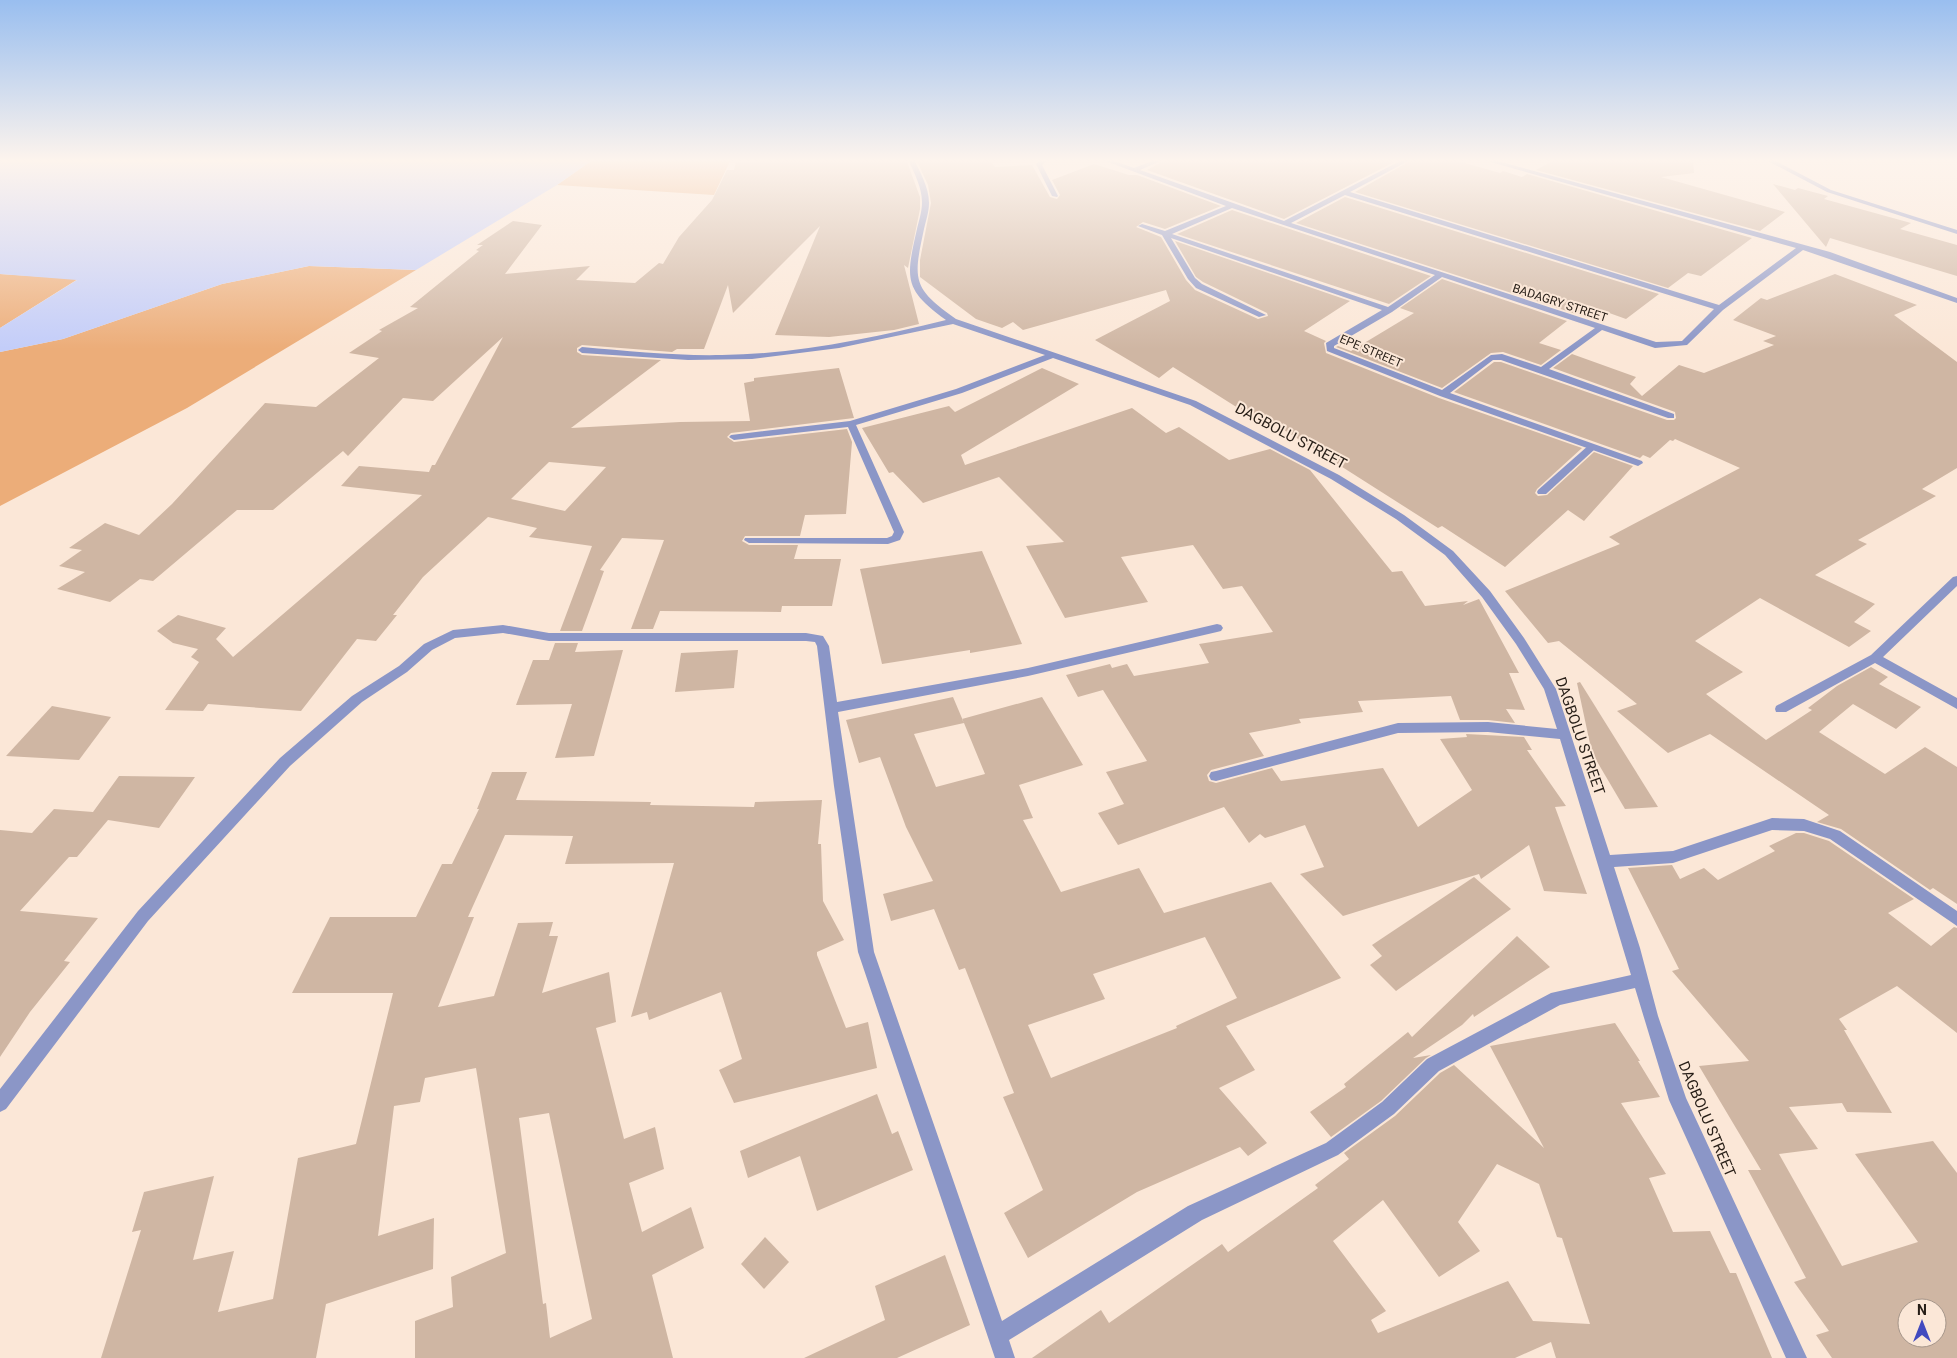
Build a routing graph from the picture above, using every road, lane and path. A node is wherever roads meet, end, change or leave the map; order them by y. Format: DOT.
graph roads {
  1 [pos="922,222"];
  2 [pos="1193,222"];
  3 [pos="1288,222"];
  4 [pos="1442,222"];
  5 [pos="1715,222"];
  6 [pos="1927,222"];
  7 [pos="1142,226"];
  8 [pos="1957,232"];
  9 [pos="1165,234"];
  10 [pos="1802,246"];
  11 [pos="1440,275"];
  12 [pos="1957,301"];
  13 [pos="1720,308"];
  14 [pos="1389,310"];
  15 [pos="1262,315"];
  16 [pos="953,321"];
  17 [pos="1600,328"];
  18 [pos="582,350"];
  19 [pos="1051,356"];
  20 [pos="1542,370"];
  21 [pos="1443,394"];
  22 [pos="1671,416"];
  23 [pos="850,424"];
  24 [pos="734,437"];
  25 [pos="1592,446"];
  26 [pos="1638,463"];
  27 [pos="1542,492"];
  28 [pos="749,540"];
  29 [pos="1957,580"];
  30 [pos="1217,628"];
  31 [pos="1875,658"];
  32 [pos="1957,704"];
  33 [pos="832,708"];
  34 [pos="1781,709"];
  35 [pos="1565,735"];
  36 [pos="1216,776"];
  37 [pos="1605,861"];
  38 [pos="1957,919"];
  39 [pos="1640,980"];
  40 [pos="0,1102"];
  41 [pos="998,1335"];
  42 [pos="1005,1358"];
  43 [pos="1797,1358"];
  1 -- 16 [label="street, DAGBOLU STREET"];
  2 -- 9 [label="street"];
  3 -- 11 [label="street, BADAGRY STREET"];
  4 -- 13 [label="street"];
  5 -- 10 [label="street"];
  6 -- 8 [label="street"];
  7 -- 9 [label="street"];
  9 -- 14 [label="street"];
  9 -- 15 [label="street"];
  10 -- 12 [label="street"];
  10 -- 13 [label="street, BADAGRY STREET"];
  11 -- 14 [label="street, EPE STREET"];
  11 -- 17 [label="street, BADAGRY STREET"];
  13 -- 17 [label="street, BADAGRY STREET"];
  14 -- 21 [label="street, EPE STREET"];
  16 -- 18 [label="street"];
  16 -- 19 [label="street, DAGBOLU STREET"];
  17 -- 20 [label="street"];
  19 -- 23 [label="street"];
  19 -- 35 [label="street, DAGBOLU STREET"];
  20 -- 21 [label="street"];
  20 -- 22 [label="street"];
  21 -- 25 [label="street"];
  23 -- 24 [label="street"];
  23 -- 28 [label="street"];
  25 -- 26 [label="street"];
  25 -- 27 [label="street"];
  29 -- 31 [label="street"];
  30 -- 33 [label="street"];
  31 -- 32 [label="street"];
  31 -- 34 [label="street"];
  33 -- 40 [label="street"];
  33 -- 41 [label="street"];
  35 -- 36 [label="street"];
  35 -- 37 [label="street, DAGBOLU STREET"];
  37 -- 38 [label="street"];
  37 -- 39 [label="street, DAGBOLU STREET"];
  39 -- 41 [label="street"];
  39 -- 43 [label="street, DAGBOLU STREET"];
  41 -- 42 [label="street"];
}
